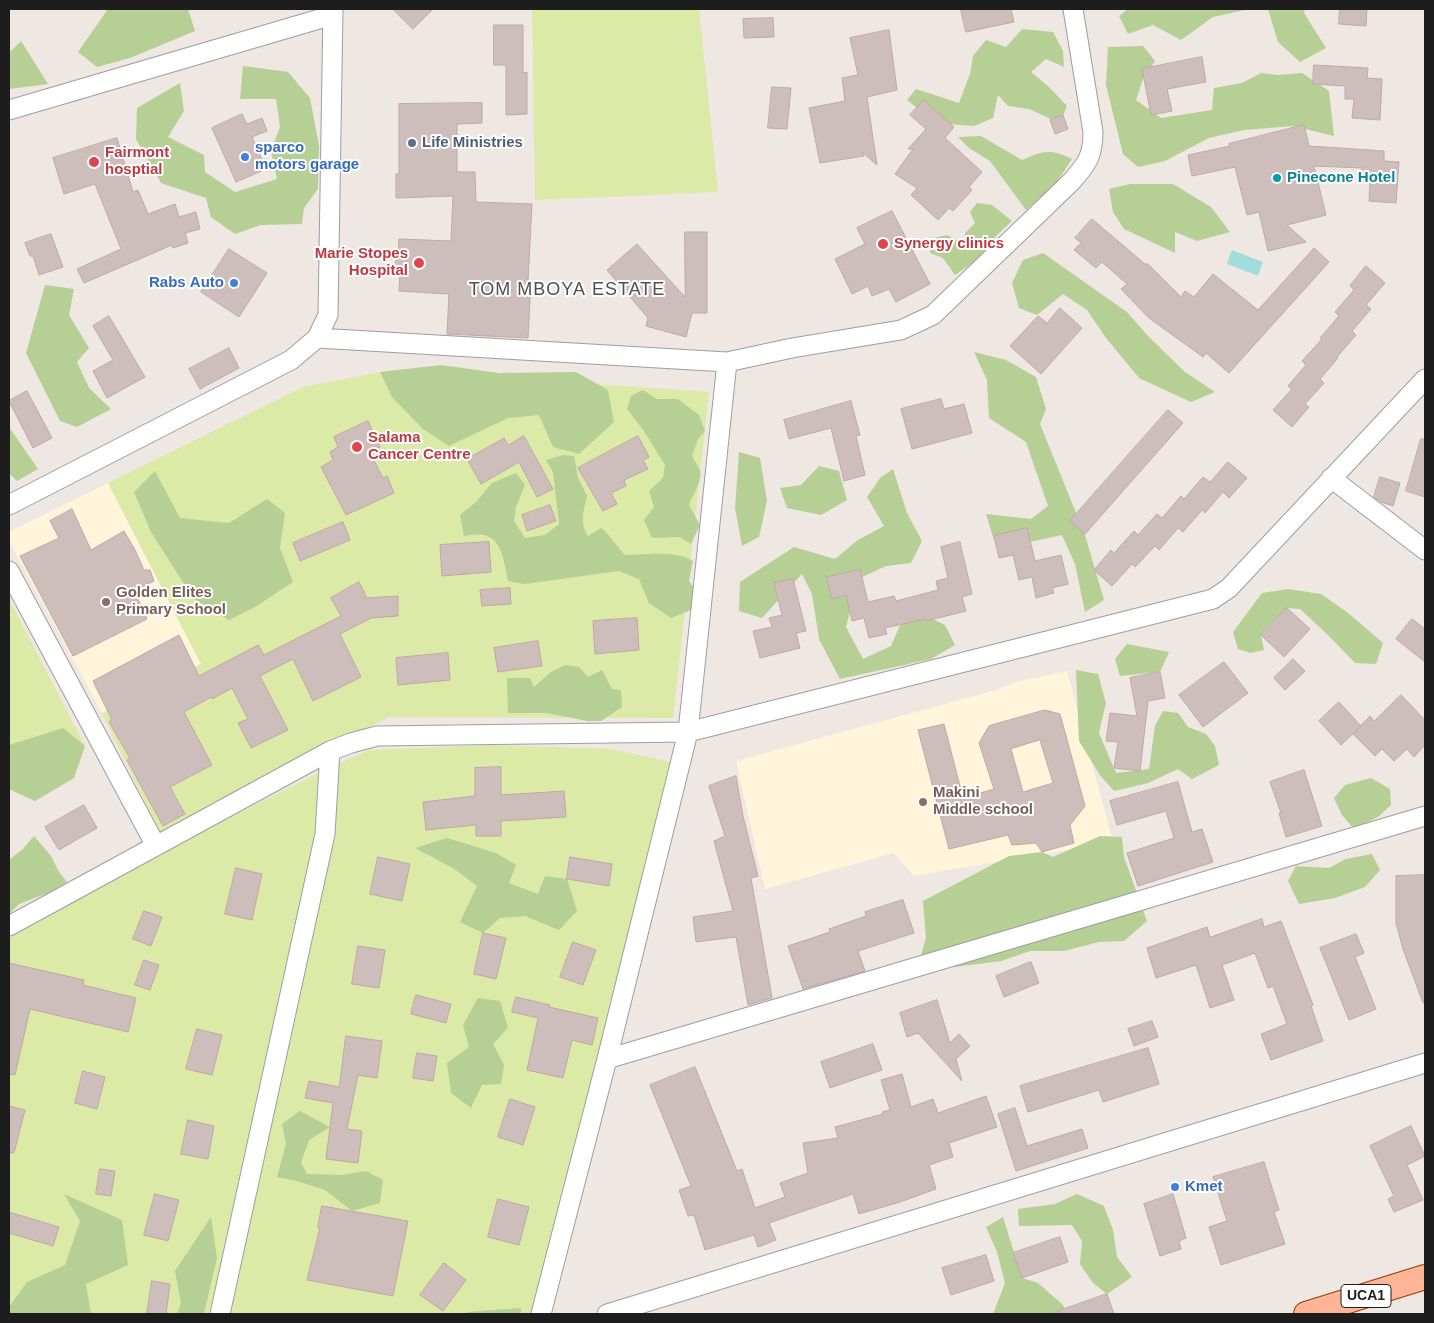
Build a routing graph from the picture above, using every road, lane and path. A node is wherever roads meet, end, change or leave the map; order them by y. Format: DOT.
graph roads {
  1 [pos="1073,9"];
  2 [pos="333,12"];
  3 [pos="9,110"];
  4 [pos="317,338"];
  5 [pos="727,362"];
  6 [pos="1425,379"];
  7 [pos="1331,478"];
  8 [pos="9,505"];
  9 [pos="1425,550"];
  10 [pos="9,571"];
  11 [pos="688,732"];
  12 [pos="330,751"];
  13 [pos="1425,816"];
  14 [pos="156,846"];
  15 [pos="9,926"];
  16 [pos="607,1059"];
  17 [pos="1425,1063"];
  18 [pos="1425,1277"];
  19 [pos="220,1314"];
  20 [pos="541,1314"];
  21 [pos="607,1314"];
  22 [pos="1306,1314"];
  1 -- 5 [label="street"];
  2 -- 3 [label="street"];
  2 -- 4 [label="street"];
  4 -- 5 [label="street"];
  4 -- 8 [label="street"];
  5 -- 11 [label="street"];
  6 -- 7 [label="street"];
  7 -- 9 [label="street"];
  7 -- 11 [label="street"];
  10 -- 14 [label="street"];
  11 -- 12 [label="street"];
  11 -- 16 [label="street"];
  12 -- 14 [label="street"];
  12 -- 19 [label="street"];
  13 -- 16 [label="street"];
  14 -- 15 [label="street"];
  16 -- 20 [label="street"];
  17 -- 21 [label="street"];
  18 -- 22 [label="main road, UCA1"];
}
